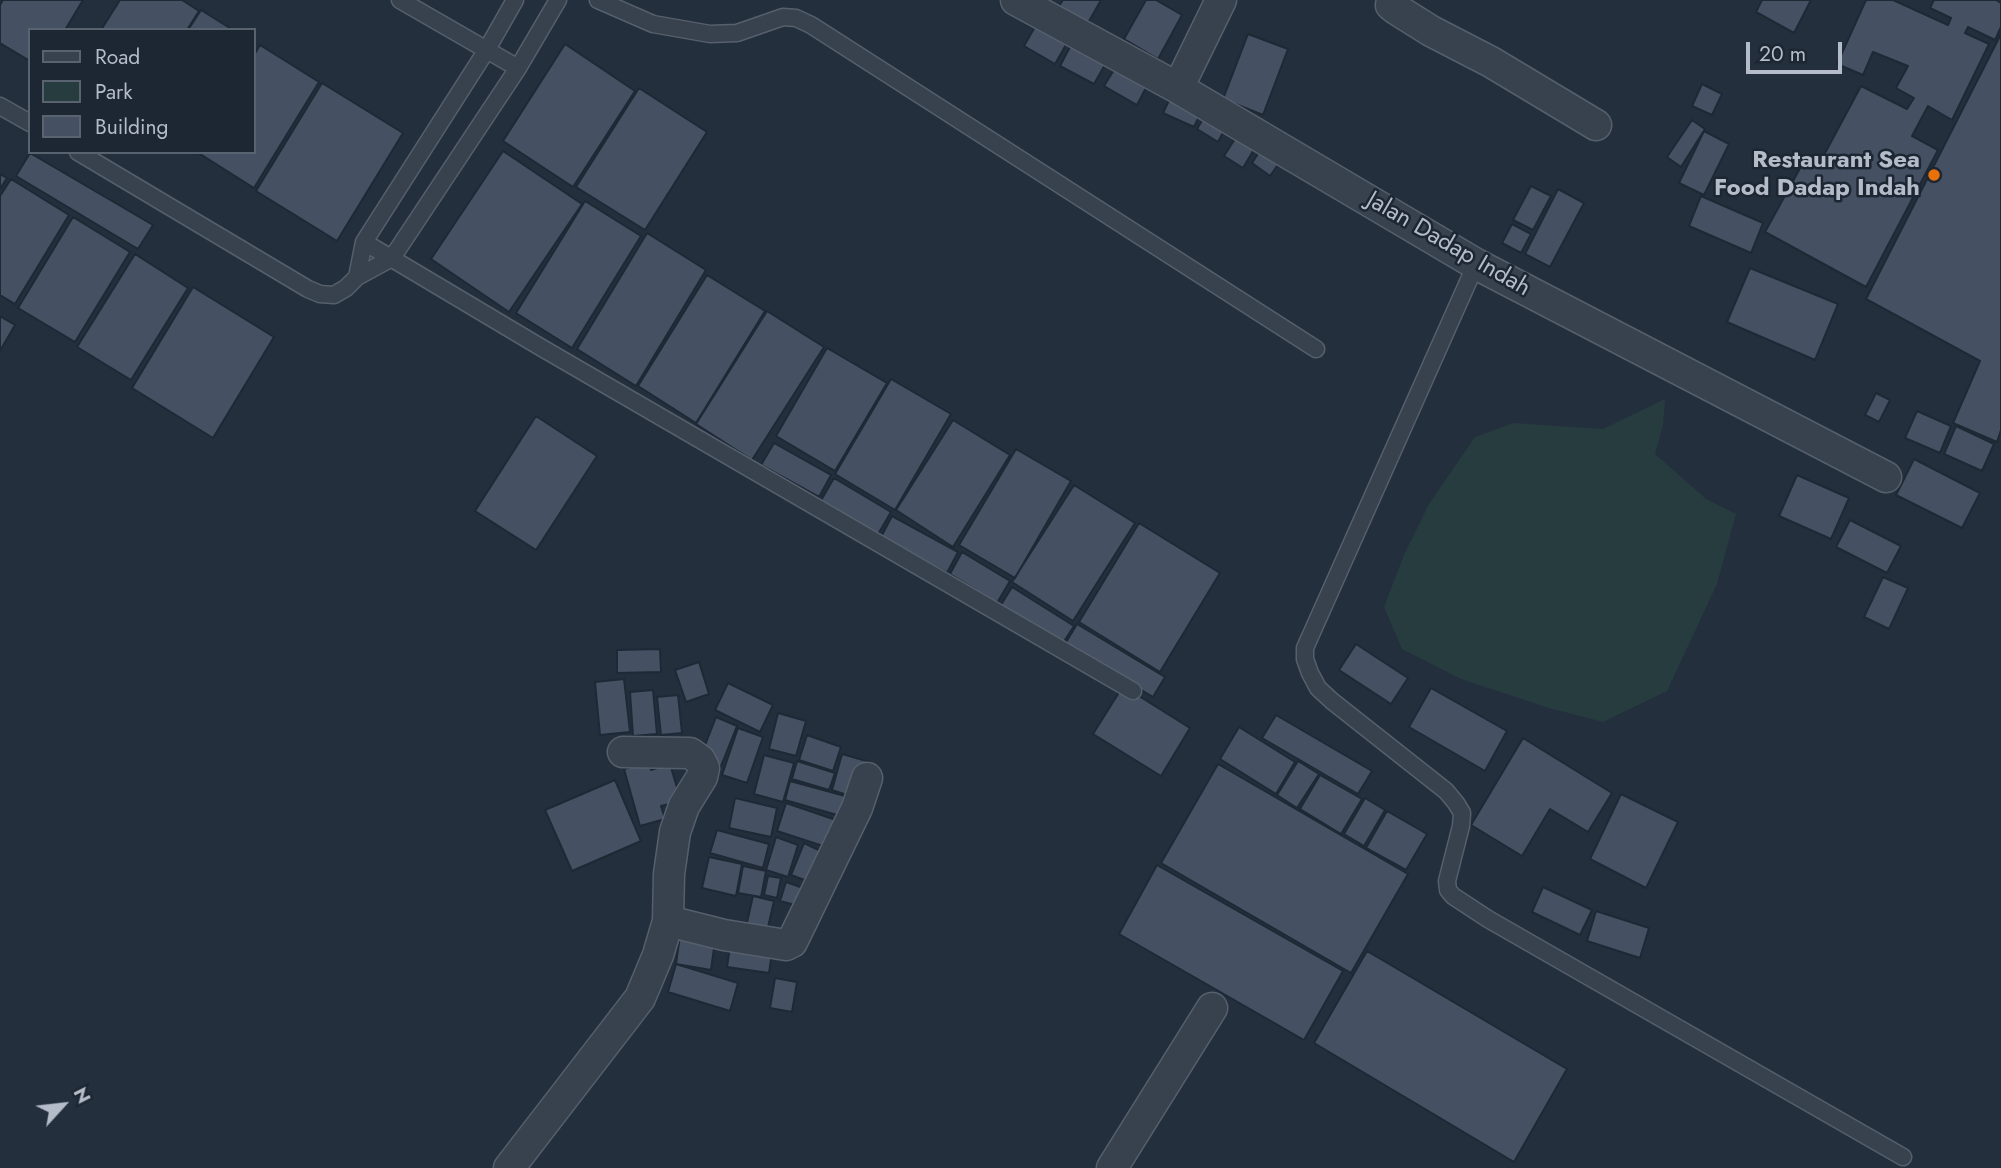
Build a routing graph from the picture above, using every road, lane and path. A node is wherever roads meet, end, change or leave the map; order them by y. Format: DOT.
graph roads {
  1 [pos="400,0"];
  2 [pos="515,0"];
  3 [pos="558,0"];
  4 [pos="598,0"];
  5 [pos="1016,0"];
  6 [pos="1221,0"];
  7 [pos="1392,0"];
  8 [pos="486,51"];
  9 [pos="518,68"];
  10 [pos="1178,88"];
  11 [pos="0,106"];
  12 [pos="28,122"];
  13 [pos="1596,125"];
  14 [pos="81,154"];
  15 [pos="364,242"];
  16 [pos="392,258"];
  17 [pos="1476,264"];
  18 [pos="357,276"];
  19 [pos="1316,349"];
  20 [pos="1886,477"];
  21 [pos="1133,691"];
  22 [pos="624,752"];
  23 [pos="867,778"];
  24 [pos="668,921"];
  25 [pos="1212,1008"];
  26 [pos="1903,1157"];
  27 [pos="509,1168"];
  28 [pos="1112,1168"];
  1 -- 8 [label="lane"];
  2 -- 8 [label="lane"];
  3 -- 9 [label="lane"];
  4 -- 19 [label="lane"];
  5 -- 10 [label="street, Jalan Dadap Indah"];
  6 -- 10 [label="street"];
  7 -- 13 [label="street"];
  8 -- 9 [label="lane"];
  8 -- 15 [label="lane"];
  9 -- 16 [label="lane"];
  10 -- 17 [label="street, Jalan Dadap Indah"];
  11 -- 12 [label="lane"];
  14 -- 18 [label="lane"];
  15 -- 16 [label="lane"];
  15 -- 18 [label="lane"];
  16 -- 18 [label="lane"];
  16 -- 21 [label="lane"];
  17 -- 20 [label="street, Jalan Dadap Indah"];
  17 -- 26 [label="lane"];
  22 -- 24 [label="street"];
  23 -- 24 [label="street"];
  24 -- 27 [label="street"];
  25 -- 28 [label="street"];
}
